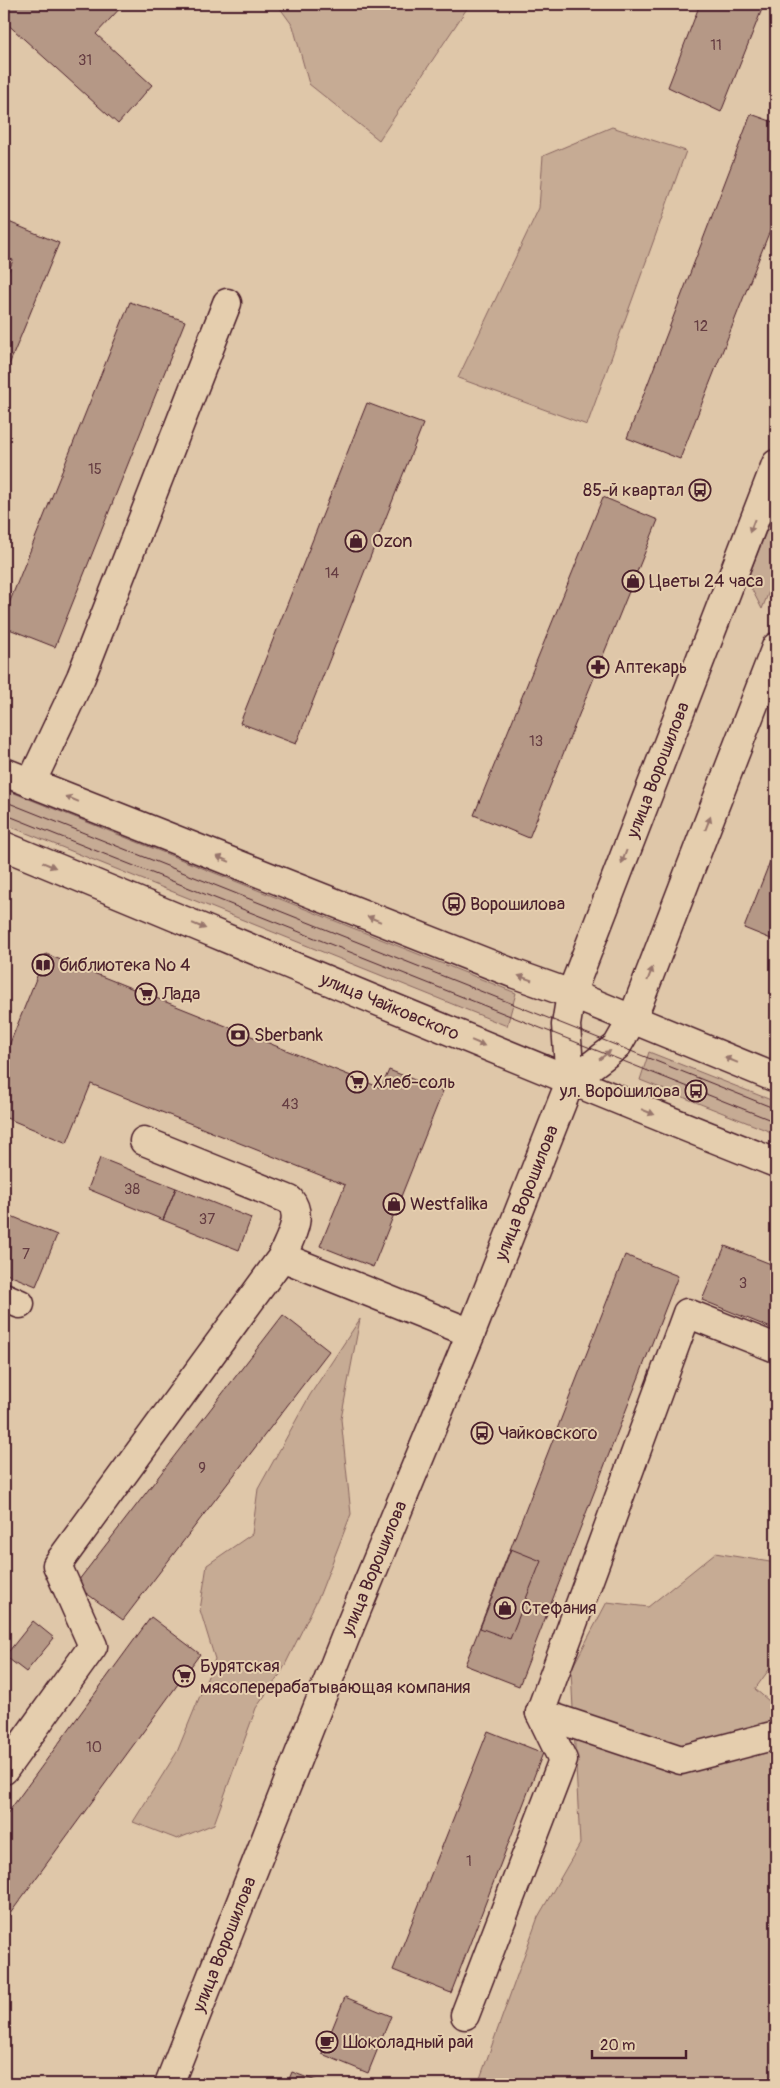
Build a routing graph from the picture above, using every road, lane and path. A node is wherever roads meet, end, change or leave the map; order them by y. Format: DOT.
graph roads {
  1 [pos="227,303"];
  2 [pos="776,464"];
  3 [pos="776,647"];
  4 [pos="4,772"];
  5 [pos="31,783"];
  6 [pos="4,846"];
  7 [pos="572,994"];
  8 [pos="632,1020"];
  9 [pos="776,1078"];
  10 [pos="570,1082"];
  11 [pos="144,1140"];
  12 [pos="776,1163"];
  13 [pos="282,1257"];
  14 [pos="470,1333"];
  15 [pos="776,1348"];
  16 [pos="540,1713"];
  17 [pos="776,1735"];
  18 [pos="4,1770"];
  19 [pos="464,2015"];
  20 [pos="170,2084"];
  1 -- 5 [label="street"];
  2 -- 7 [label="street, улица Ворошилова, one-way"];
  8 -- 3 [label="street, one-way"];
  4 -- 5 [label="street"];
  7 -- 5 [label="street, one-way"];
  6 -- 10 [label="street, улица Чайковского, one-way"];
  7 -- 8 [label="street"];
  7 -- 10 [label="street, улица Ворошилова"];
  9 -- 8 [label="street, one-way"];
  10 -- 8 [label="street, one-way"];
  10 -- 12 [label="street, улица Чайковского, one-way"];
  10 -- 14 [label="street, улица Ворошилова"];
  11 -- 13 [label="street"];
  13 -- 14 [label="street"];
  13 -- 18 [label="street"];
  14 -- 20 [label="street, улица Ворошилова"];
  15 -- 16 [label="street"];
  16 -- 17 [label="street"];
  16 -- 19 [label="street"];
}
